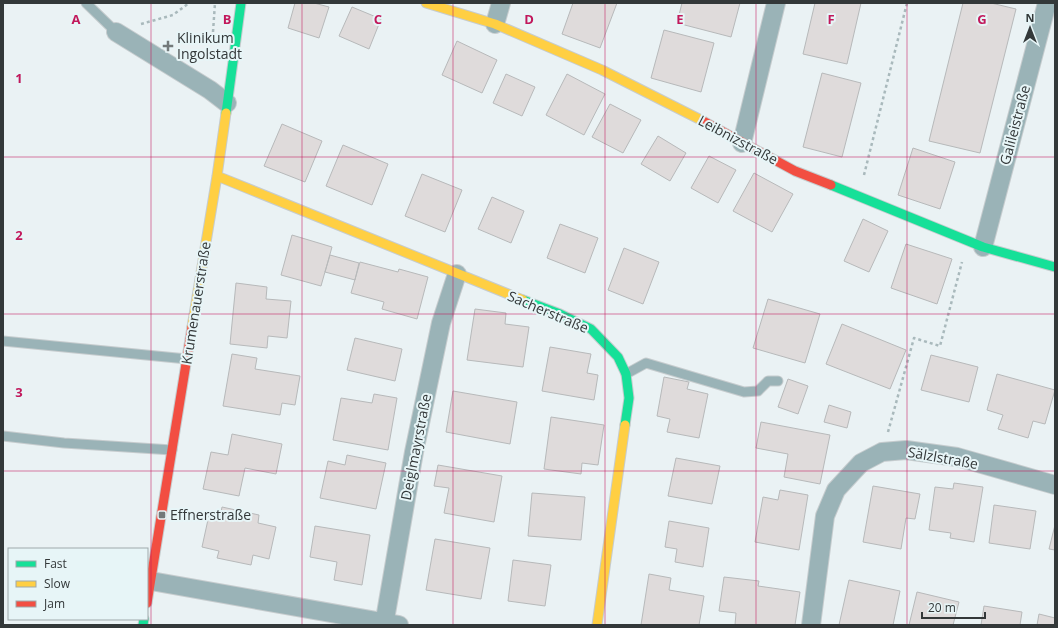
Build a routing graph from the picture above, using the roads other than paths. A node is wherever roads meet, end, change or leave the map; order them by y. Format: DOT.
graph roads {
  1 [pos="86,3"];
  2 [pos="241,3"];
  3 [pos="426,3"];
  4 [pos="501,3"];
  5 [pos="776,3"];
  6 [pos="1047,3"];
  7 [pos="495,24"];
  8 [pos="116,32"];
  9 [pos="227,103"];
  10 [pos="742,143"];
  11 [pos="217,176"];
  12 [pos="975,244"];
  13 [pos="1055,267"];
  14 [pos="457,274"];
  15 [pos="3,341"];
  16 [pos="187,359"];
  17 [pos="626,374"];
  18 [pos="778,381"];
  19 [pos="3,436"];
  20 [pos="172,450"];
  21 [pos="1055,485"];
  22 [pos="151,581"];
  23 [pos="148,598"];
  24 [pos="389,624"];
  25 [pos="596,625"];
  26 [pos="812,625"];
  1 -- 8 [label="lane"];
  2 -- 9 [label="street, Krumenauerstraße"];
  3 -- 7 [label="street, Leibnizstraße"];
  4 -- 7 [label="street"];
  5 -- 10 [label="street"];
  6 -- 12 [label="street, Galileistraße"];
  7 -- 10 [label="street, Leibnizstraße"];
  8 -- 9 [label="street"];
  9 -- 11 [label="street, Krumenauerstraße"];
  10 -- 12 [label="street, Leibnizstraße"];
  11 -- 14 [label="street, Sacherstraße"];
  11 -- 16 [label="street, Krumenauerstraße"];
  12 -- 13 [label="street, Leibnizstraße"];
  14 -- 17 [label="street, Sacherstraße"];
  14 -- 24 [label="street, Deiglmayrstraße"];
  15 -- 16 [label="lane"];
  16 -- 20 [label="street, Krumenauerstraße"];
  17 -- 18 [label="lane"];
  17 -- 25 [label="street, Sacherstraße"];
  19 -- 20 [label="lane"];
  20 -- 22 [label="street, Krumenauerstraße"];
  21 -- 26 [label="street, Sälzlstraße"];
  22 -- 23 [label="street, Krumenauerstraße"];
  22 -- 24 [label="street"];
}
